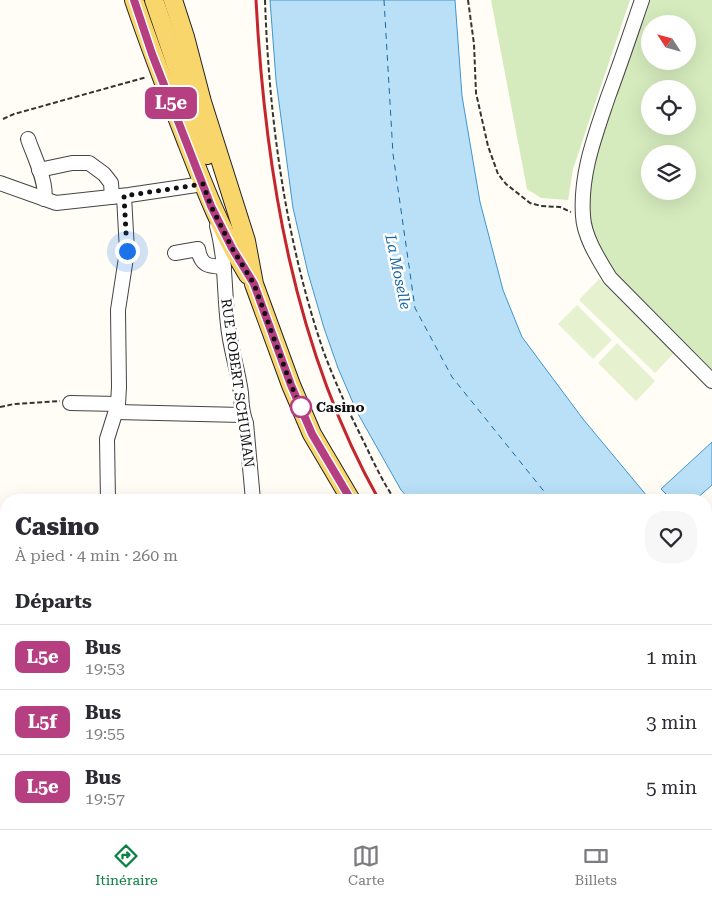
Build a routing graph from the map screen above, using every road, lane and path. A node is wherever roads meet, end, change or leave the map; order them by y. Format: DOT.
graph roads {
  1 [pos="134,0"];
  2 [pos="173,0"];
  3 [pos="265,0"];
  4 [pos="468,0"];
  5 [pos="642,0"];
  6 [pos="157,5"];
  7 [pos="160,73"];
  8 [pos="3,119"];
  9 [pos="28,138"];
  10 [pos="39,170"];
  11 [pos="0,183"];
  12 [pos="203,184"];
  13 [pos="118,196"];
  14 [pos="44,199"];
  15 [pos="211,206"];
  16 [pos="583,217"];
  17 [pos="175,253"];
  18 [pos="224,267"];
  19 [pos="254,284"];
  20 [pos="712,381"];
  21 [pos="70,403"];
  22 [pos="0,407"];
  23 [pos="117,408"];
  24 [pos="242,415"];
  25 [pos="108,494"];
  26 [pos="252,494"];
  27 [pos="347,494"];
  28 [pos="391,494"];
  1 -- 7 [label="main road"];
  2 -- 19 [label="main road"];
  3 -- 28 [label="path"];
  4 -- 16 [label="path"];
  5 -- 16 [label="street"];
  6 -- 19 [label="main road"];
  7 -- 8 [label="path"];
  7 -- 12 [label="main road"];
  9 -- 10 [label="street"];
  10 -- 13 [label="street"];
  10 -- 14 [label="street"];
  11 -- 14 [label="street"];
  12 -- 13 [label="street"];
  12 -- 15 [label="main road"];
  13 -- 14 [label="street"];
  13 -- 23 [label="street"];
  15 -- 18 [label="street, RUE ROBERT SCHUMAN"];
  15 -- 19 [label="main road"];
  16 -- 20 [label="street"];
  17 -- 18 [label="street"];
  18 -- 24 [label="street, RUE ROBERT SCHUMAN"];
  19 -- 27 [label="main road"];
  21 -- 22 [label="path"];
  21 -- 23 [label="street"];
  23 -- 24 [label="street"];
  23 -- 25 [label="street"];
  24 -- 26 [label="street, RUE ROBERT SCHUMAN"];
}
